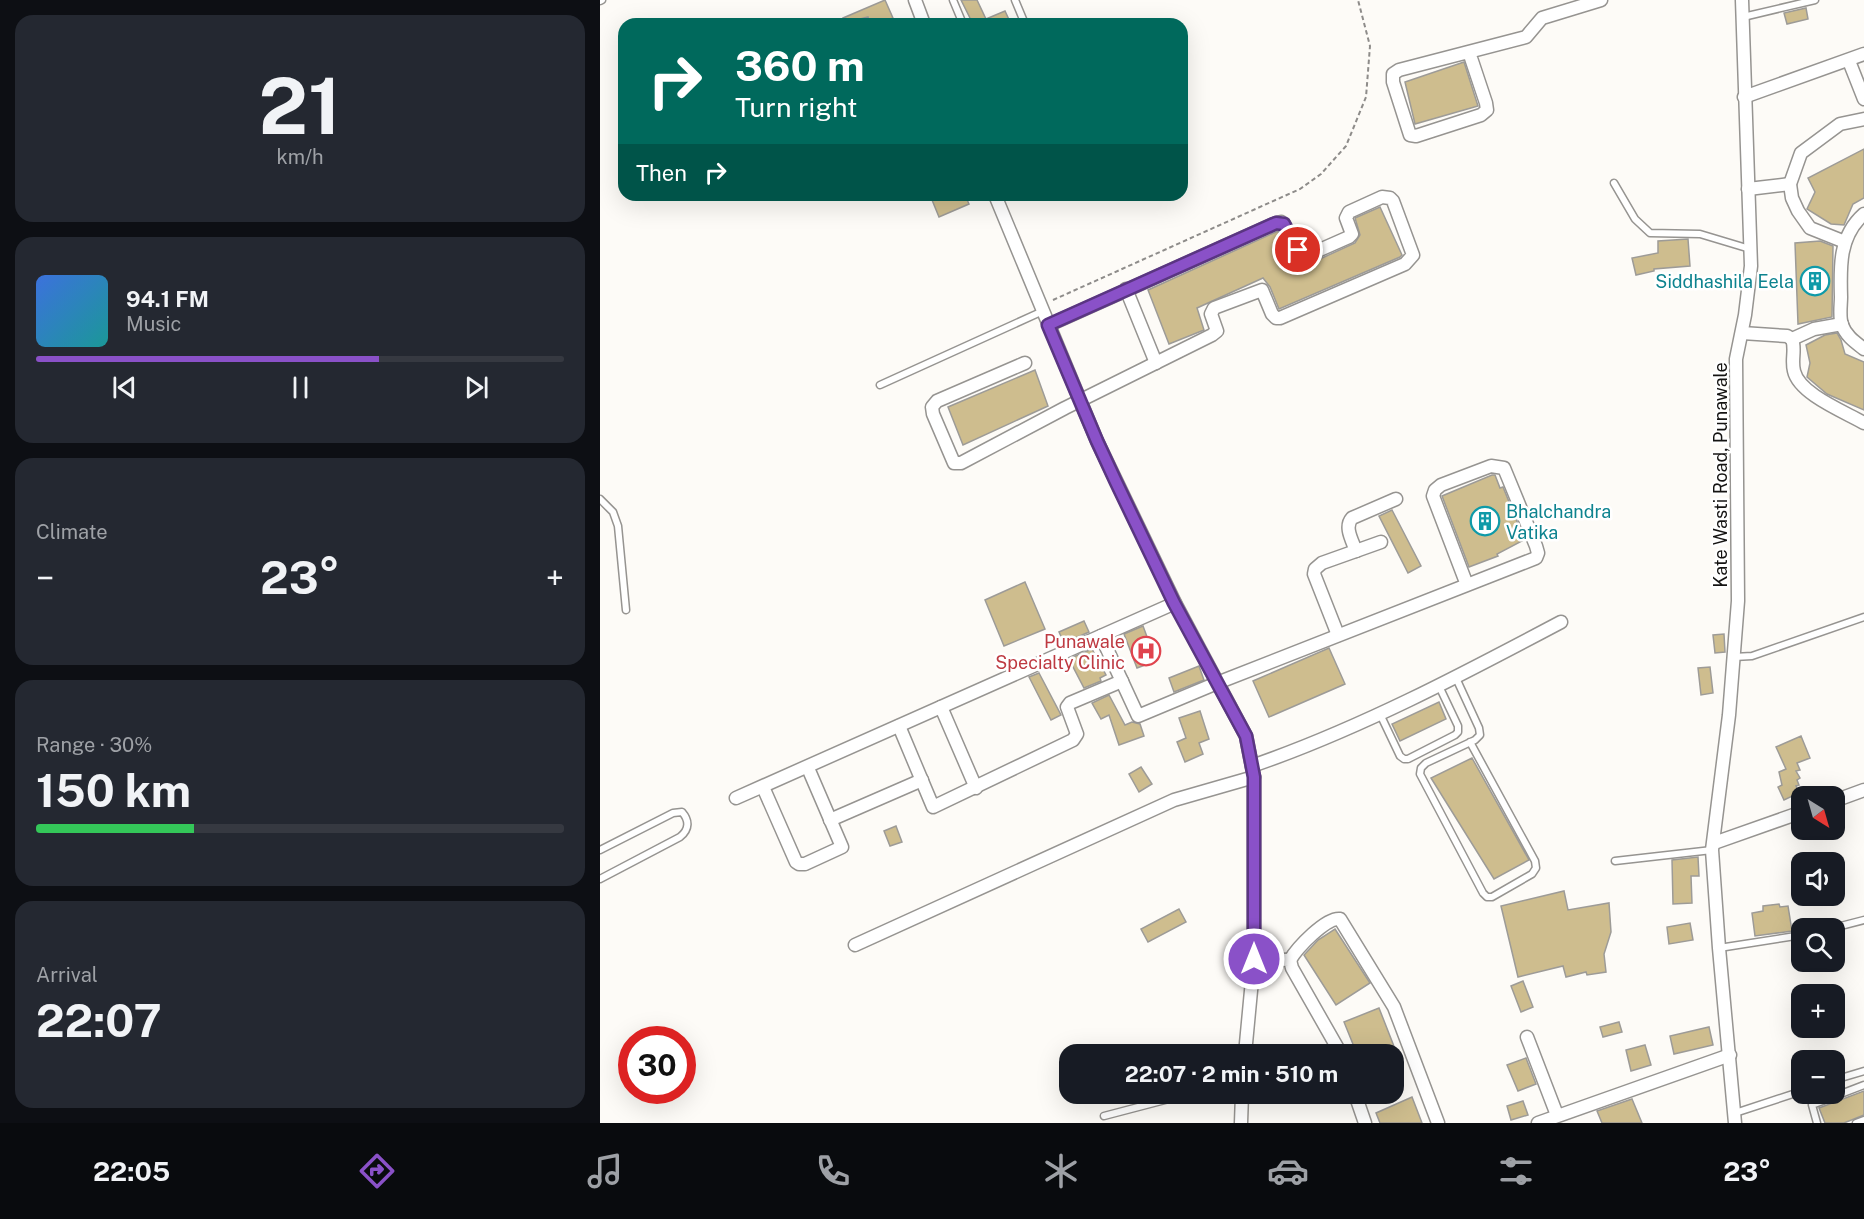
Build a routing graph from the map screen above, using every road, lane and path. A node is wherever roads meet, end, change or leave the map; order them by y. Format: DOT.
graph roads {
  1 [pos="915,0"];
  2 [pos="952,0"];
  3 [pos="1015,0"];
  4 [pos="1358,0"];
  5 [pos="1601,0"];
  6 [pos="1742,0"];
  7 [pos="1815,0"];
  8 [pos="1743,17"];
  9 [pos="922,18"];
  10 [pos="960,18"];
  11 [pos="1022,18"];
  12 [pos="1469,52"];
  13 [pos="1864,54"];
  14 [pos="1849,60"];
  15 [pos="1744,97"];
  16 [pos="1864,99"];
  17 [pos="1864,119"];
  18 [pos="1614,183"];
  19 [pos="1790,184"];
  20 [pos="1748,189"];
  21 [pos="997,201"];
  22 [pos="1864,214"];
  23 [pos="1845,242"];
  24 [pos="1750,249"];
  25 [pos="1125,289"];
  26 [pos="1042,308"];
  27 [pos="1842,324"];
  28 [pos="1048,325"];
  29 [pos="1742,333"];
  30 [pos="1792,339"];
  31 [pos="1864,349"];
  32 [pos="1025,363"];
  33 [pos="1156,363"];
  34 [pos="880,385"];
  35 [pos="1080,401"];
  36 [pos="1864,423"];
  37 [pos="600,499"];
  38 [pos="1396,499"];
  39 [pos="1381,542"];
  40 [pos="1356,551"];
  41 [pos="1467,585"];
  42 [pos="1174,603"];
  43 [pos="626,610"];
  44 [pos="1864,617"];
  45 [pos="1561,622"];
  46 [pos="1338,635"];
  47 [pos="1101,636"];
  48 [pos="1734,657"];
  49 [pos="1456,678"];
  50 [pos="1122,681"];
  51 [pos="1217,683"];
  52 [pos="1439,686"];
  53 [pos="941,708"];
  54 [pos="1379,713"];
  55 [pos="899,726"];
  56 [pos="1470,742"];
  57 [pos="808,768"];
  58 [pos="1253,771"];
  59 [pos="922,780"];
  60 [pos="763,787"];
  61 [pos="976,788"];
  62 [pos="1864,790"];
  63 [pos="1845,797"];
  64 [pos="736,798"];
  65 [pos="1791,816"];
  66 [pos="830,820"];
  67 [pos="1713,847"];
  68 [pos="600,850"];
  69 [pos="1615,861"];
  70 [pos="600,879"];
  71 [pos="1864,920"];
  72 [pos="1845,925"];
  73 [pos="1791,937"];
  74 [pos="855,945"];
  75 [pos="1719,948"];
  76 [pos="1254,959"];
  77 [pos="1290,960"];
  78 [pos="1527,1037"];
  79 [pos="1246,1044"];
  80 [pos="1335,1044"];
  81 [pos="1730,1055"];
  82 [pos="1864,1071"];
  83 [pos="1845,1077"];
  84 [pos="1864,1085"];
  85 [pos="1791,1095"];
  86 [pos="1150,1104"];
  87 [pos="1242,1104"];
  88 [pos="1358,1104"];
  89 [pos="1557,1115"];
  90 [pos="1104,1116"];
  91 [pos="1735,1118"];
  92 [pos="1864,1120"];
  93 [pos="1241,1123"];
  94 [pos="1365,1123"];
  95 [pos="1438,1123"];
  96 [pos="1538,1123"];
  97 [pos="1817,1123"];
  98 [pos="1856,1123"];
  1 -- 9 [label="street"];
  2 -- 10 [label="lane"];
  3 -- 11 [label="lane"];
  4 -- 26 [label="path"];
  5 -- 12 [label="street"];
  6 -- 8 [label="street, Kate Wasti Road, Punawale"];
  7 -- 8 [label="lane"];
  8 -- 15 [label="street, Kate Wasti Road, Punawale"];
  12 -- 12 [label="street"];
  13 -- 14 [label="street"];
  14 -- 15 [label="street"];
  14 -- 16 [label="street"];
  15 -- 20 [label="street, Kate Wasti Road, Punawale"];
  17 -- 19 [label="street"];
  18 -- 24 [label="lane"];
  19 -- 20 [label="street"];
  19 -- 23 [label="street"];
  20 -- 24 [label="street, Kate Wasti Road, Punawale"];
  21 -- 26 [label="street"];
  22 -- 23 [label="street"];
  23 -- 27 [label="street"];
  24 -- 29 [label="street, Kate Wasti Road, Punawale"];
  25 -- 28 [label="street"];
  25 -- 33 [label="street"];
  25 -- 33 [label="street"];
  26 -- 28 [label="street"];
  26 -- 34 [label="lane"];
  27 -- 30 [label="street"];
  27 -- 31 [label="street"];
  28 -- 35 [label="street"];
  29 -- 30 [label="street"];
  29 -- 48 [label="street, Kate Wasti Road, Punawale"];
  30 -- 36 [label="street"];
  32 -- 35 [label="street"];
  33 -- 35 [label="street"];
  35 -- 42 [label="street"];
  37 -- 43 [label="lane"];
  38 -- 40 [label="street"];
  39 -- 40 [label="street"];
  40 -- 46 [label="street"];
  41 -- 41 [label="street"];
  41 -- 46 [label="street"];
  42 -- 47 [label="street"];
  42 -- 51 [label="street"];
  44 -- 48 [label="lane"];
  45 -- 49 [label="street"];
  46 -- 51 [label="street"];
  47 -- 50 [label="street"];
  47 -- 53 [label="street"];
  48 -- 67 [label="street, Kate Wasti Road, Punawale"];
  49 -- 52 [label="street"];
  49 -- 56 [label="lane"];
  50 -- 51 [label="street"];
  50 -- 61 [label="street"];
  51 -- 58 [label="street"];
  52 -- 54 [label="street"];
  52 -- 54 [label="lane"];
  53 -- 55 [label="street"];
  53 -- 61 [label="street"];
  54 -- 58 [label="street"];
  55 -- 57 [label="street"];
  55 -- 59 [label="street"];
  56 -- 56 [label="lane"];
  57 -- 60 [label="street"];
  57 -- 66 [label="street"];
  58 -- 74 [label="street"];
  58 -- 76 [label="street"];
  59 -- 61 [label="street"];
  59 -- 66 [label="street"];
  60 -- 64 [label="street"];
  60 -- 66 [label="street"];
  62 -- 63 [label="street"];
  65 -- 67 [label="street"];
  67 -- 69 [label="lane"];
  67 -- 75 [label="street, Kate Wasti Road, Punawale"];
  68 -- 70 [label="lane"];
  71 -- 72 [label="lane"];
  73 -- 75 [label="lane"];
  75 -- 81 [label="street, Kate Wasti Road, Punawale"];
  76 -- 77 [label="street"];
  76 -- 79 [label="street"];
  77 -- 80 [label="street"];
  77 -- 95 [label="street"];
  78 -- 89 [label="street"];
  81 -- 89 [label="street"];
  81 -- 91 [label="street, Kate Wasti Road, Punawale"];
  82 -- 83 [label="lane"];
  84 -- 97 [label="lane"];
  85 -- 91 [label="lane"];
  86 -- 90 [label="lane"];
  87 -- 93 [label="street"];
  88 -- 94 [label="street"];
  89 -- 96 [label="street"];
  92 -- 98 [label="lane"];
}
